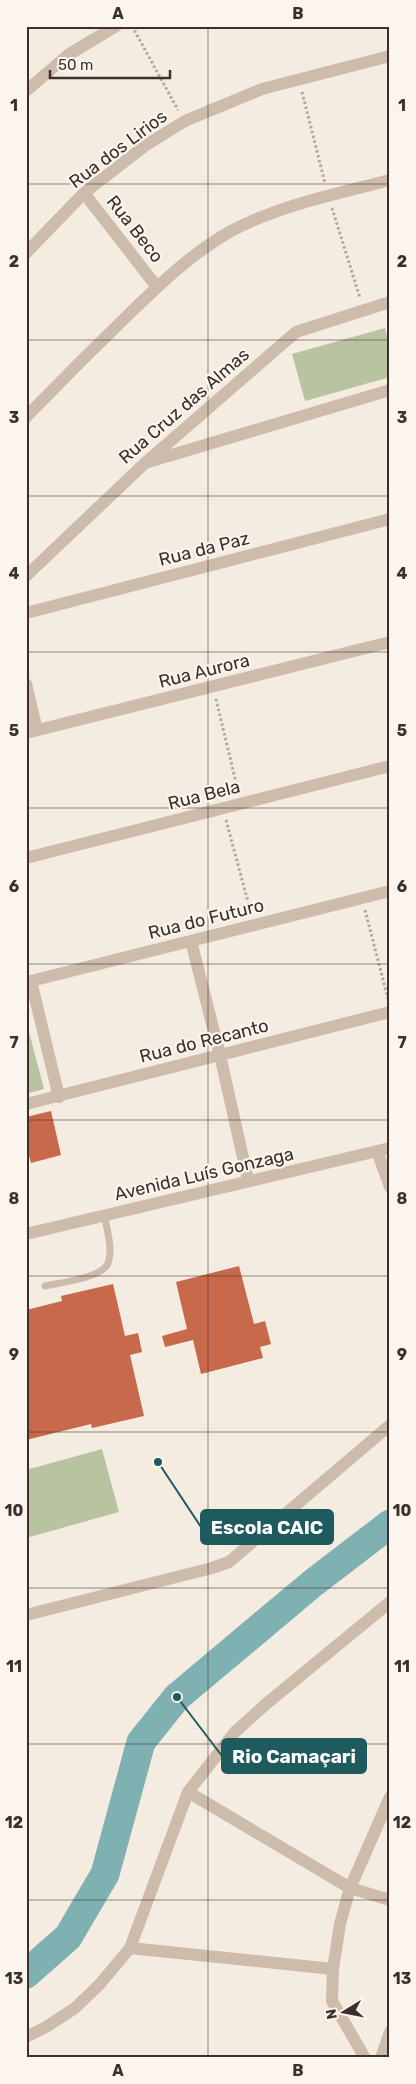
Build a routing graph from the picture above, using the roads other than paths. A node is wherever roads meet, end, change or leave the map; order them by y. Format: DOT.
graph roads {
  1 [pos="116,26"];
  2 [pos="390,56"];
  3 [pos="26,91"];
  4 [pos="390,180"];
  5 [pos="84,193"];
  6 [pos="26,253"];
  7 [pos="157,287"];
  8 [pos="390,302"];
  9 [pos="390,390"];
  10 [pos="26,417"];
  11 [pos="144,464"];
  12 [pos="390,519"];
  13 [pos="26,576"];
  14 [pos="26,613"];
  15 [pos="390,642"];
  16 [pos="26,684"];
  17 [pos="32,732"];
  18 [pos="390,766"];
  19 [pos="26,858"];
  20 [pos="390,891"];
  21 [pos="191,941"];
  22 [pos="390,1012"];
  23 [pos="220,1055"];
  24 [pos="59,1097"];
  25 [pos="26,1104"];
  26 [pos="390,1148"];
  27 [pos="377,1151"];
  28 [pos="248,1180"];
  29 [pos="390,1188"];
  30 [pos="104,1215"];
  31 [pos="26,1234"];
  32 [pos="45,1286"];
  33 [pos="390,1425"];
  34 [pos="390,1602"];
  35 [pos="26,1615"];
  36 [pos="188,1792"];
  37 [pos="390,1797"];
  38 [pos="350,1888"];
  39 [pos="390,1900"];
  40 [pos="130,1948"];
  41 [pos="332,1969"];
  42 [pos="390,2032"];
  43 [pos="26,2037"];
  44 [pos="365,2058"];
  45 [pos="381,2058"];
  1 -- 3 [label="street"];
  2 -- 5 [label="street, Rua dos Lirios"];
  4 -- 7 [label="street"];
  5 -- 6 [label="street, Rua dos Lirios"];
  5 -- 7 [label="street, Rua Beco"];
  7 -- 10 [label="street"];
  8 -- 11 [label="street, Rua Cruz das Almas"];
  9 -- 11 [label="street"];
  11 -- 13 [label="street, Rua Cruz das Almas"];
  12 -- 14 [label="street, Rua da Paz"];
  15 -- 17 [label="street, Rua Aurora"];
  16 -- 17 [label="street"];
  18 -- 19 [label="street, Rua Bela"];
  20 -- 21 [label="street, Rua do Futuro"];
  21 -- 23 [label="street"];
  21 -- 24 [label="street, Rua do Futuro"];
  22 -- 23 [label="street, Rua do Recanto"];
  23 -- 24 [label="street, Rua do Recanto"];
  23 -- 28 [label="street"];
  24 -- 25 [label="street, Rua do Recanto"];
  26 -- 27 [label="street, Avenida Luís Gonzaga"];
  27 -- 28 [label="street, Avenida Luís Gonzaga"];
  27 -- 29 [label="street"];
  28 -- 30 [label="street, Avenida Luís Gonzaga"];
  30 -- 31 [label="street, Avenida Luís Gonzaga"];
  30 -- 32 [label="lane"];
  33 -- 35 [label="street"];
  34 -- 36 [label="street"];
  36 -- 38 [label="street"];
  36 -- 40 [label="street"];
  37 -- 38 [label="street"];
  38 -- 39 [label="street"];
  38 -- 41 [label="street"];
  40 -- 41 [label="street"];
  40 -- 43 [label="street"];
  41 -- 44 [label="street"];
  42 -- 45 [label="street"];
}
